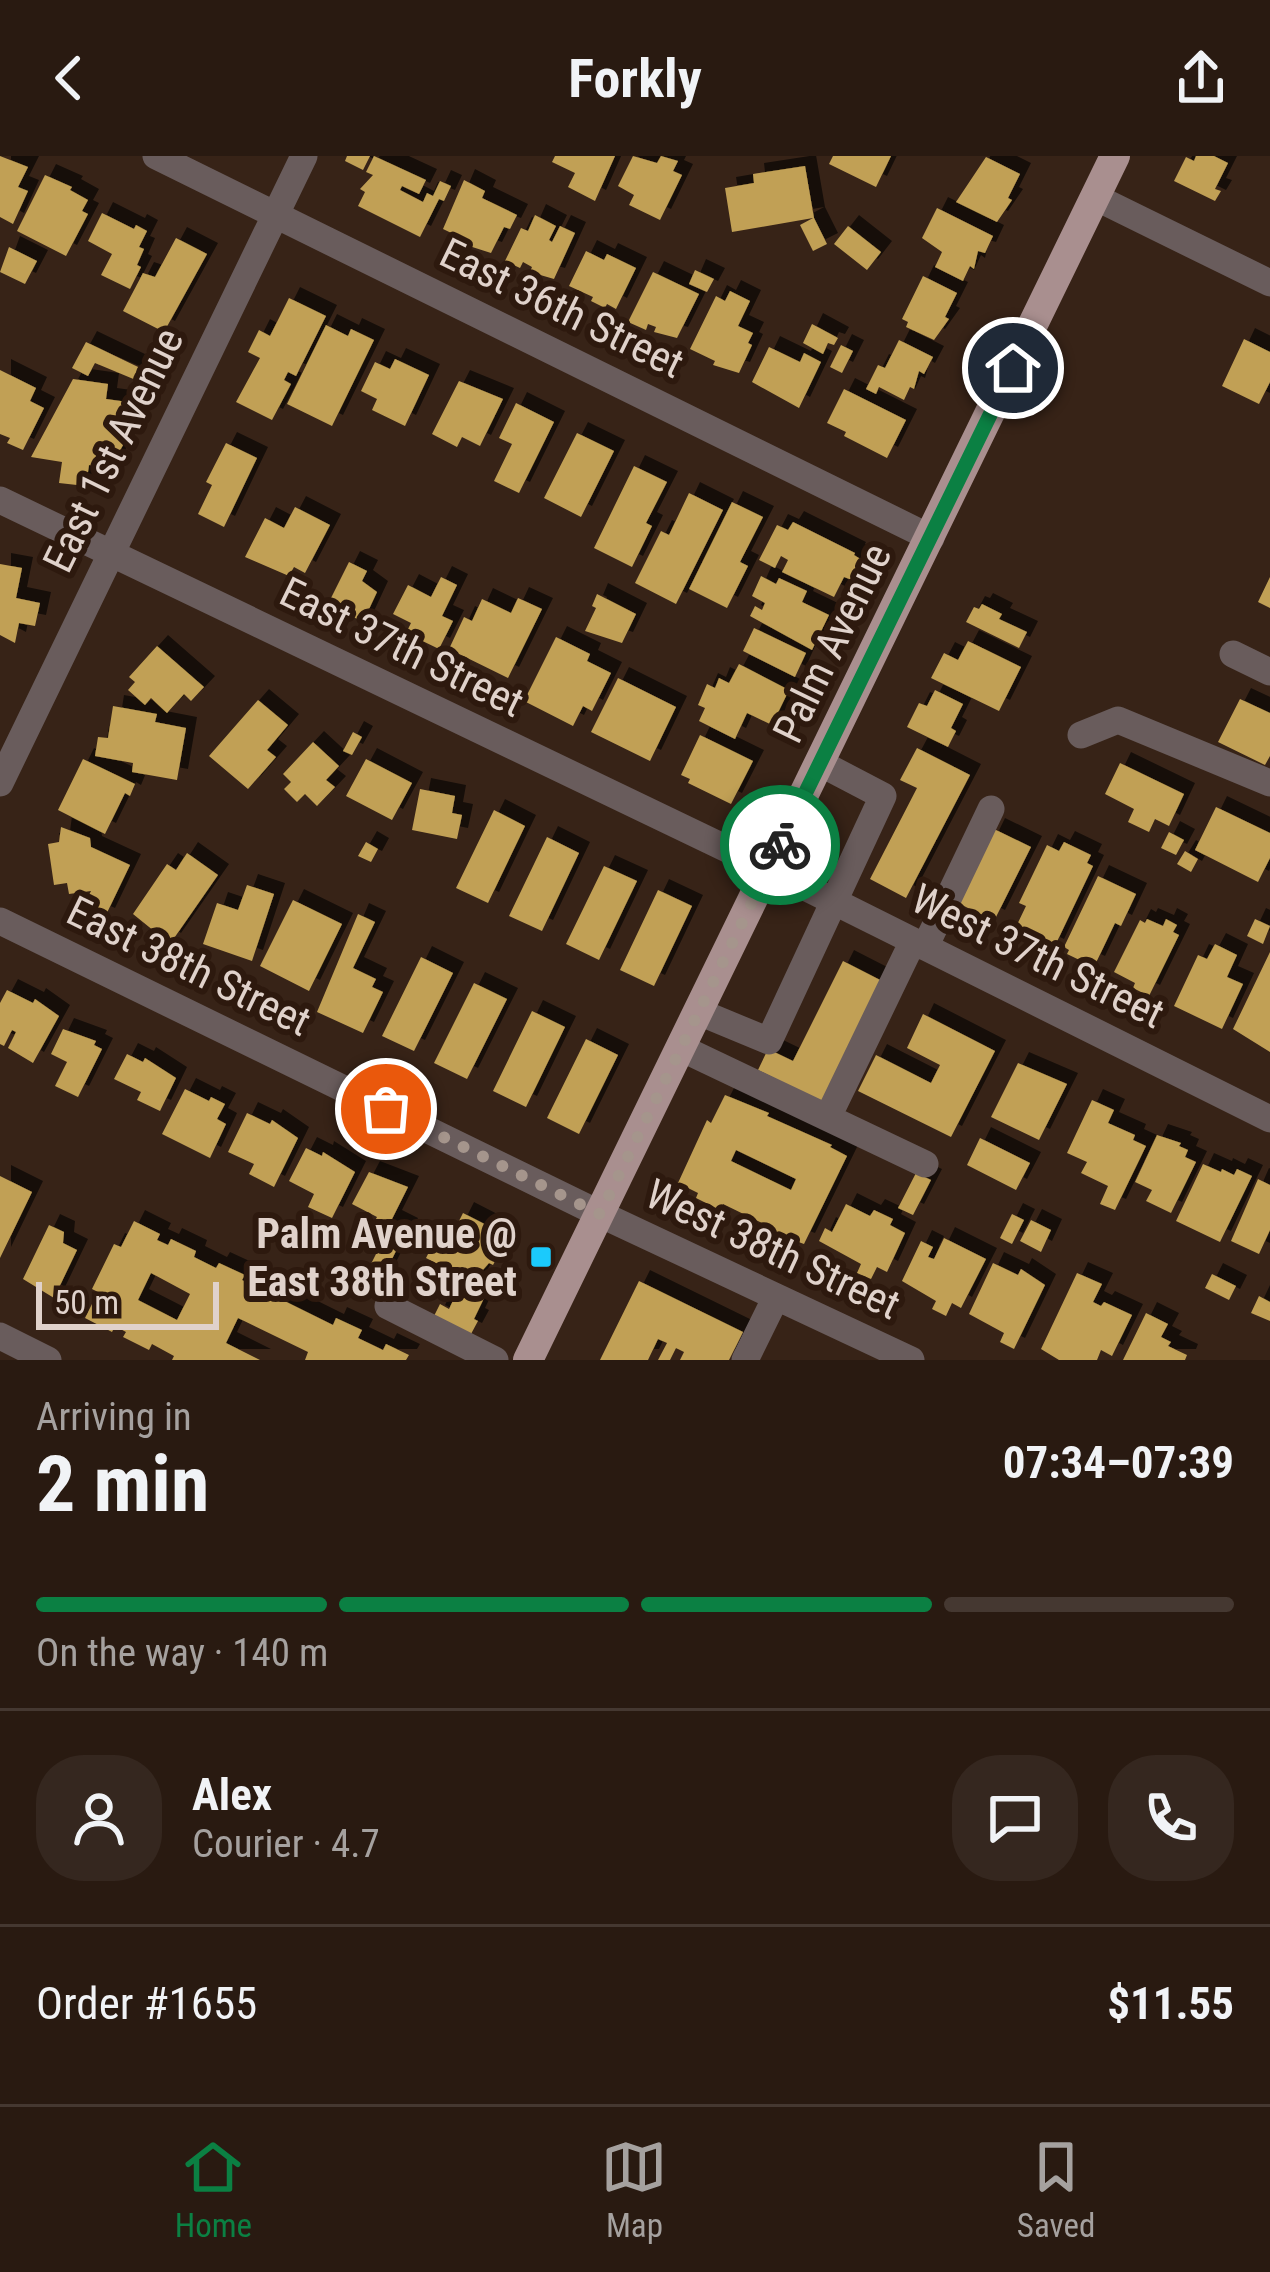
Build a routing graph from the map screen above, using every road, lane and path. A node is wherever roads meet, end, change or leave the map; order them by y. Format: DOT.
graph roads {
  1 [pos="156,156"];
  2 [pos="304,156"];
  3 [pos="1115,156"];
  4 [pos="1095,197"];
  5 [pos="276,214"];
  6 [pos="1270,283"];
  7 [pos="0,500"];
  8 [pos="931,538"];
  9 [pos="109,553"];
  10 [pos="1233,654"];
  11 [pos="1270,672"];
  12 [pos="1081,735"];
  13 [pos="820,763"];
  14 [pos="0,783"];
  15 [pos="1270,783"];
  16 [pos="991,809"];
  17 [pos="769,869"];
  18 [pos="835,902"];
  19 [pos="0,921"];
  20 [pos="919,944"];
  21 [pos="698,1012"];
  22 [pos="681,1048"];
  23 [pos="828,1117"];
  24 [pos="1270,1119"];
  25 [pos="926,1163"];
  26 [pos="600,1214"];
  27 [pos="776,1297"];
  28 [pos="388,1306"];
  29 [pos="0,1336"];
  30 [pos="872,1352"];
  31 [pos="48,1360"];
  32 [pos="495,1360"];
  33 [pos="528,1360"];
  34 [pos="745,1360"];
  35 [pos="910,1360"];
  1 -- 5 [label="street, East 36th Street"];
  2 -- 5 [label="street, East 1st Avenue"];
  3 -- 4 [label="main road, Palm Avenue"];
  4 -- 6 [label="street"];
  4 -- 8 [label="main road, Palm Avenue"];
  5 -- 8 [label="street, East 36th Street"];
  5 -- 9 [label="street, East 1st Avenue"];
  7 -- 9 [label="street, East 37th Street"];
  8 -- 13 [label="main road, Palm Avenue"];
  9 -- 14 [label="street, East 1st Avenue"];
  9 -- 17 [label="street, East 37th Street"];
  10 -- 11 [label="street"];
  12 -- 15 [label="street"];
  13 -- 17 [label="main road, Palm Avenue"];
  13 -- 18 [label="street"];
  16 -- 20 [label="street"];
  17 -- 18 [label="street, West 37th Street"];
  17 -- 21 [label="main road, Palm Avenue"];
  18 -- 20 [label="street, West 37th Street"];
  18 -- 21 [label="street"];
  19 -- 26 [label="street, East 38th Street"];
  20 -- 23 [label="street"];
  20 -- 24 [label="street, West 37th Street"];
  21 -- 22 [label="main road, Palm Avenue"];
  22 -- 23 [label="street"];
  22 -- 26 [label="main road, Palm Avenue"];
  23 -- 25 [label="street"];
  26 -- 27 [label="street, West 38th Street"];
  26 -- 33 [label="main road, Palm Avenue"];
  27 -- 30 [label="street, West 38th Street"];
  27 -- 34 [label="street"];
  28 -- 32 [label="street"];
  29 -- 31 [label="street"];
  30 -- 35 [label="street, West 38th Street"];
}
